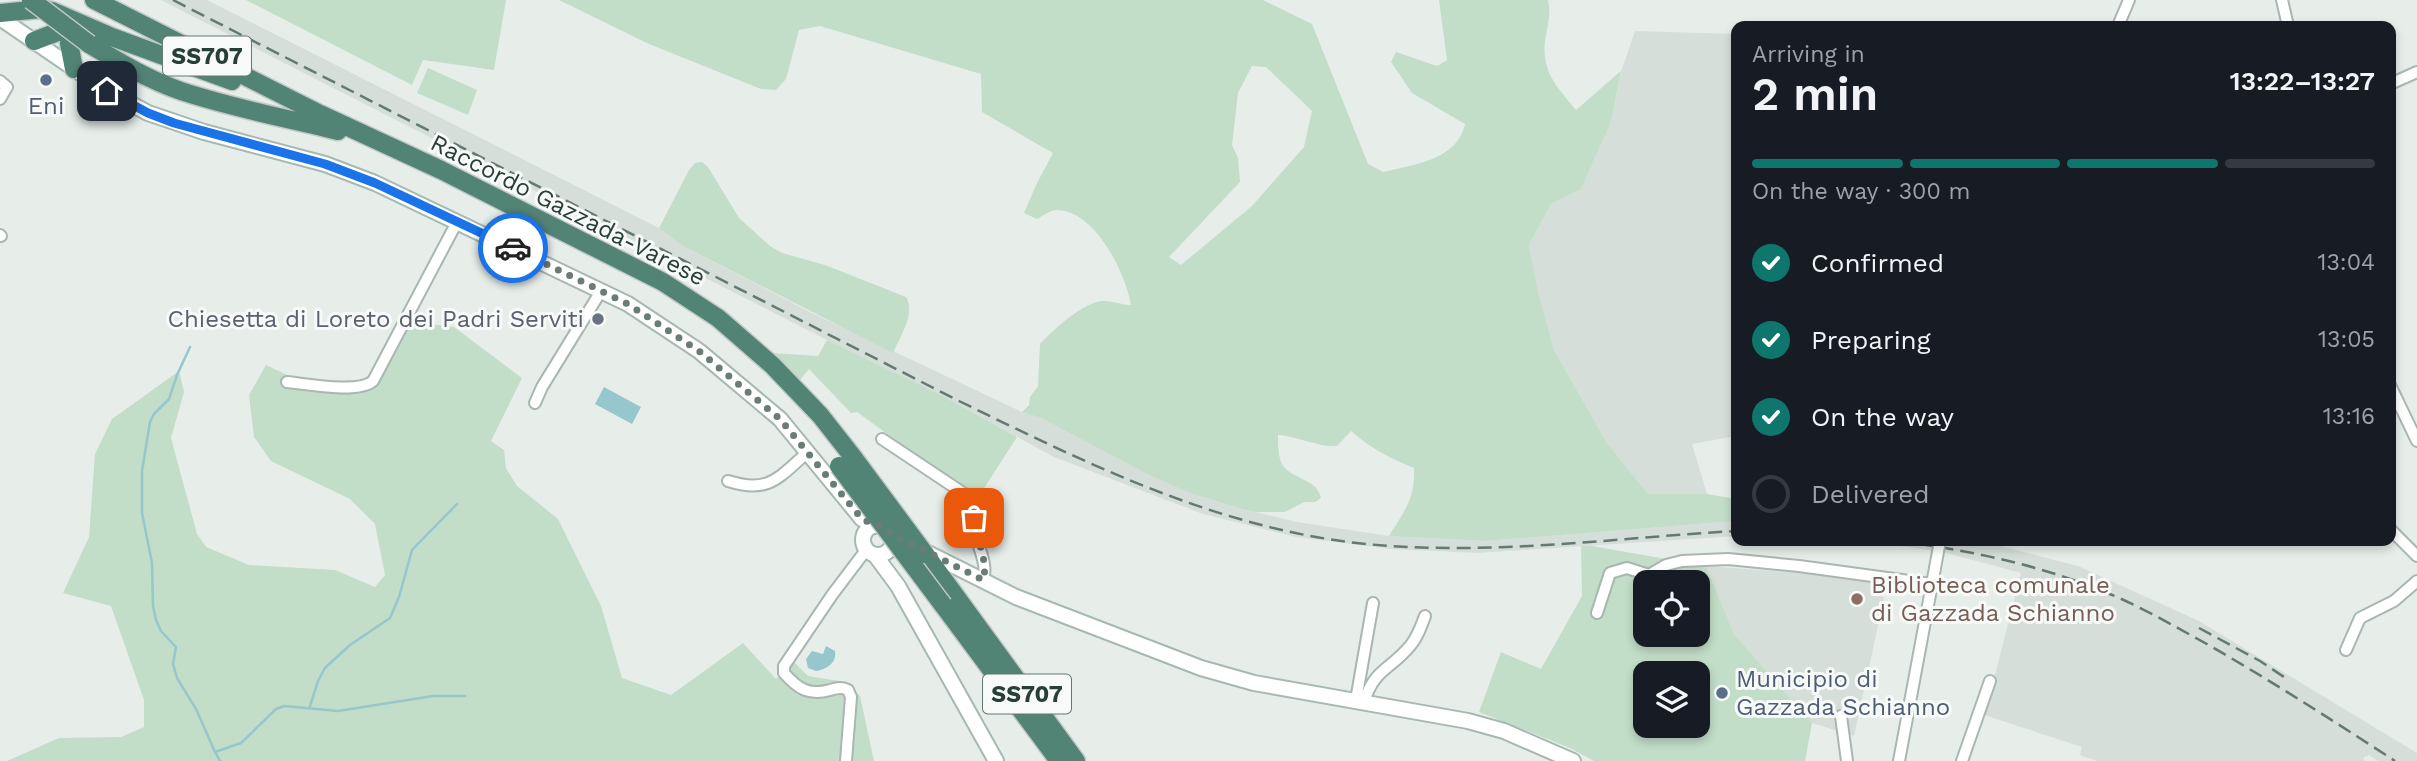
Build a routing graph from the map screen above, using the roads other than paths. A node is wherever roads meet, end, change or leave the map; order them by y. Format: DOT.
graph roads {
  1 [pos="31,0"];
  2 [pos="94,0"];
  3 [pos="2129,0"];
  4 [pos="2282,0"];
  5 [pos="52,11"];
  6 [pos="0,15"];
  7 [pos="2120,21"];
  8 [pos="2287,21"];
  9 [pos="75,31"];
  10 [pos="112,37"];
  11 [pos="34,41"];
  12 [pos="188,65"];
  13 [pos="74,69"];
  14 [pos="2417,72"];
  15 [pos="0,81"];
  16 [pos="2396,81"];
  17 [pos="0,99"];
  18 [pos="320,114"];
  19 [pos="332,130"];
  20 [pos="374,140"];
  21 [pos="457,222"];
  22 [pos="601,291"];
  23 [pos="287,382"];
  24 [pos="2396,397"];
  25 [pos="535,403"];
  26 [pos="882,439"];
  27 [pos="2417,441"];
  28 [pos="808,452"];
  29 [pos="846,461"];
  30 [pos="728,481"];
  31 [pos="867,526"];
  32 [pos="2396,535"];
  33 [pos="891,542"];
  34 [pos="1939,546"];
  35 [pos="871,552"];
  36 [pos="926,553"];
  37 [pos="2417,556"];
  38 [pos="983,580"];
  39 [pos="2417,581"];
  40 [pos="1931,584"];
  41 [pos="898,586"];
  42 [pos="1373,603"];
  43 [pos="943,606"];
  44 [pos="1597,613"];
  45 [pos="1425,616"];
  46 [pos="972,632"];
  47 [pos="2346,650"];
  48 [pos="1990,681"];
  49 [pos="1360,701"];
  50 [pos="1841,716"];
  51 [pos="846,761"];
  52 [pos="996,761"];
  53 [pos="1059,761"];
  54 [pos="1076,761"];
  55 [pos="1573,761"];
  56 [pos="1847,761"];
  57 [pos="1899,761"];
  58 [pos="1962,761"];
  1 -- 19 [label="highway, Raccordo Gazzada-Varese / SS707, bridge"];
  2 -- 18 [label="highway, Raccordo Gazzada-Varese / SS707"];
  3 -- 7 [label="street"];
  4 -- 8 [label="street"];
  5 -- 6 [label="highway"];
  5 -- 10 [label="highway"];
  5 -- 11 [label="highway"];
  6 -- 11 [label="main road"];
  9 -- 10 [label="highway"];
  9 -- 11 [label="highway"];
  9 -- 13 [label="highway"];
  10 -- 12 [label="highway"];
  11 -- 13 [label="main road"];
  12 -- 18 [label="highway"];
  12 -- 19 [label="highway"];
  13 -- 21 [label="main road"];
  14 -- 16 [label="street"];
  15 -- 17 [label="street"];
  18 -- 20 [label="highway, Raccordo Gazzada-Varese / SS707"];
  19 -- 20 [label="highway, Raccordo Gazzada-Varese / SS707"];
  20 -- 29 [label="highway, Raccordo Gazzada-Varese / SS707"];
  21 -- 22 [label="main road"];
  21 -- 23 [label="street"];
  22 -- 25 [label="street"];
  22 -- 28 [label="main road"];
  24 -- 27 [label="street"];
  26 -- 38 [label="street"];
  28 -- 30 [label="street"];
  28 -- 31 [label="main road"];
  29 -- 36 [label="highway, Raccordo Gazzada-Varese / SS707, bridge"];
  29 -- 43 [label="highway, Raccordo Gazzada-Varese / SS707, bridge"];
  31 -- 33 [label="main road"];
  31 -- 35 [label="main road"];
  32 -- 37 [label="street"];
  33 -- 35 [label="main road"];
  33 -- 36 [label="main road"];
  33 -- 41 [label="main road"];
  34 -- 40 [label="street, bridge"];
  35 -- 41 [label="main road"];
  35 -- 51 [label="street"];
  36 -- 38 [label="main road"];
  36 -- 43 [label="highway, Raccordo Gazzada-Varese / SS707, bridge"];
  36 -- 46 [label="highway, Raccordo Gazzada-Varese / SS707"];
  38 -- 49 [label="main road"];
  39 -- 47 [label="street"];
  40 -- 44 [label="street"];
  40 -- 57 [label="street"];
  41 -- 52 [label="main road"];
  42 -- 49 [label="street"];
  43 -- 46 [label="highway, Raccordo Gazzada-Varese / SS707"];
  45 -- 49 [label="street"];
  46 -- 53 [label="highway, Raccordo Gazzada-Varese / SS707"];
  46 -- 54 [label="highway, Raccordo Gazzada-Varese / SS707"];
  48 -- 58 [label="street"];
  49 -- 55 [label="main road"];
  50 -- 56 [label="street"];
}
